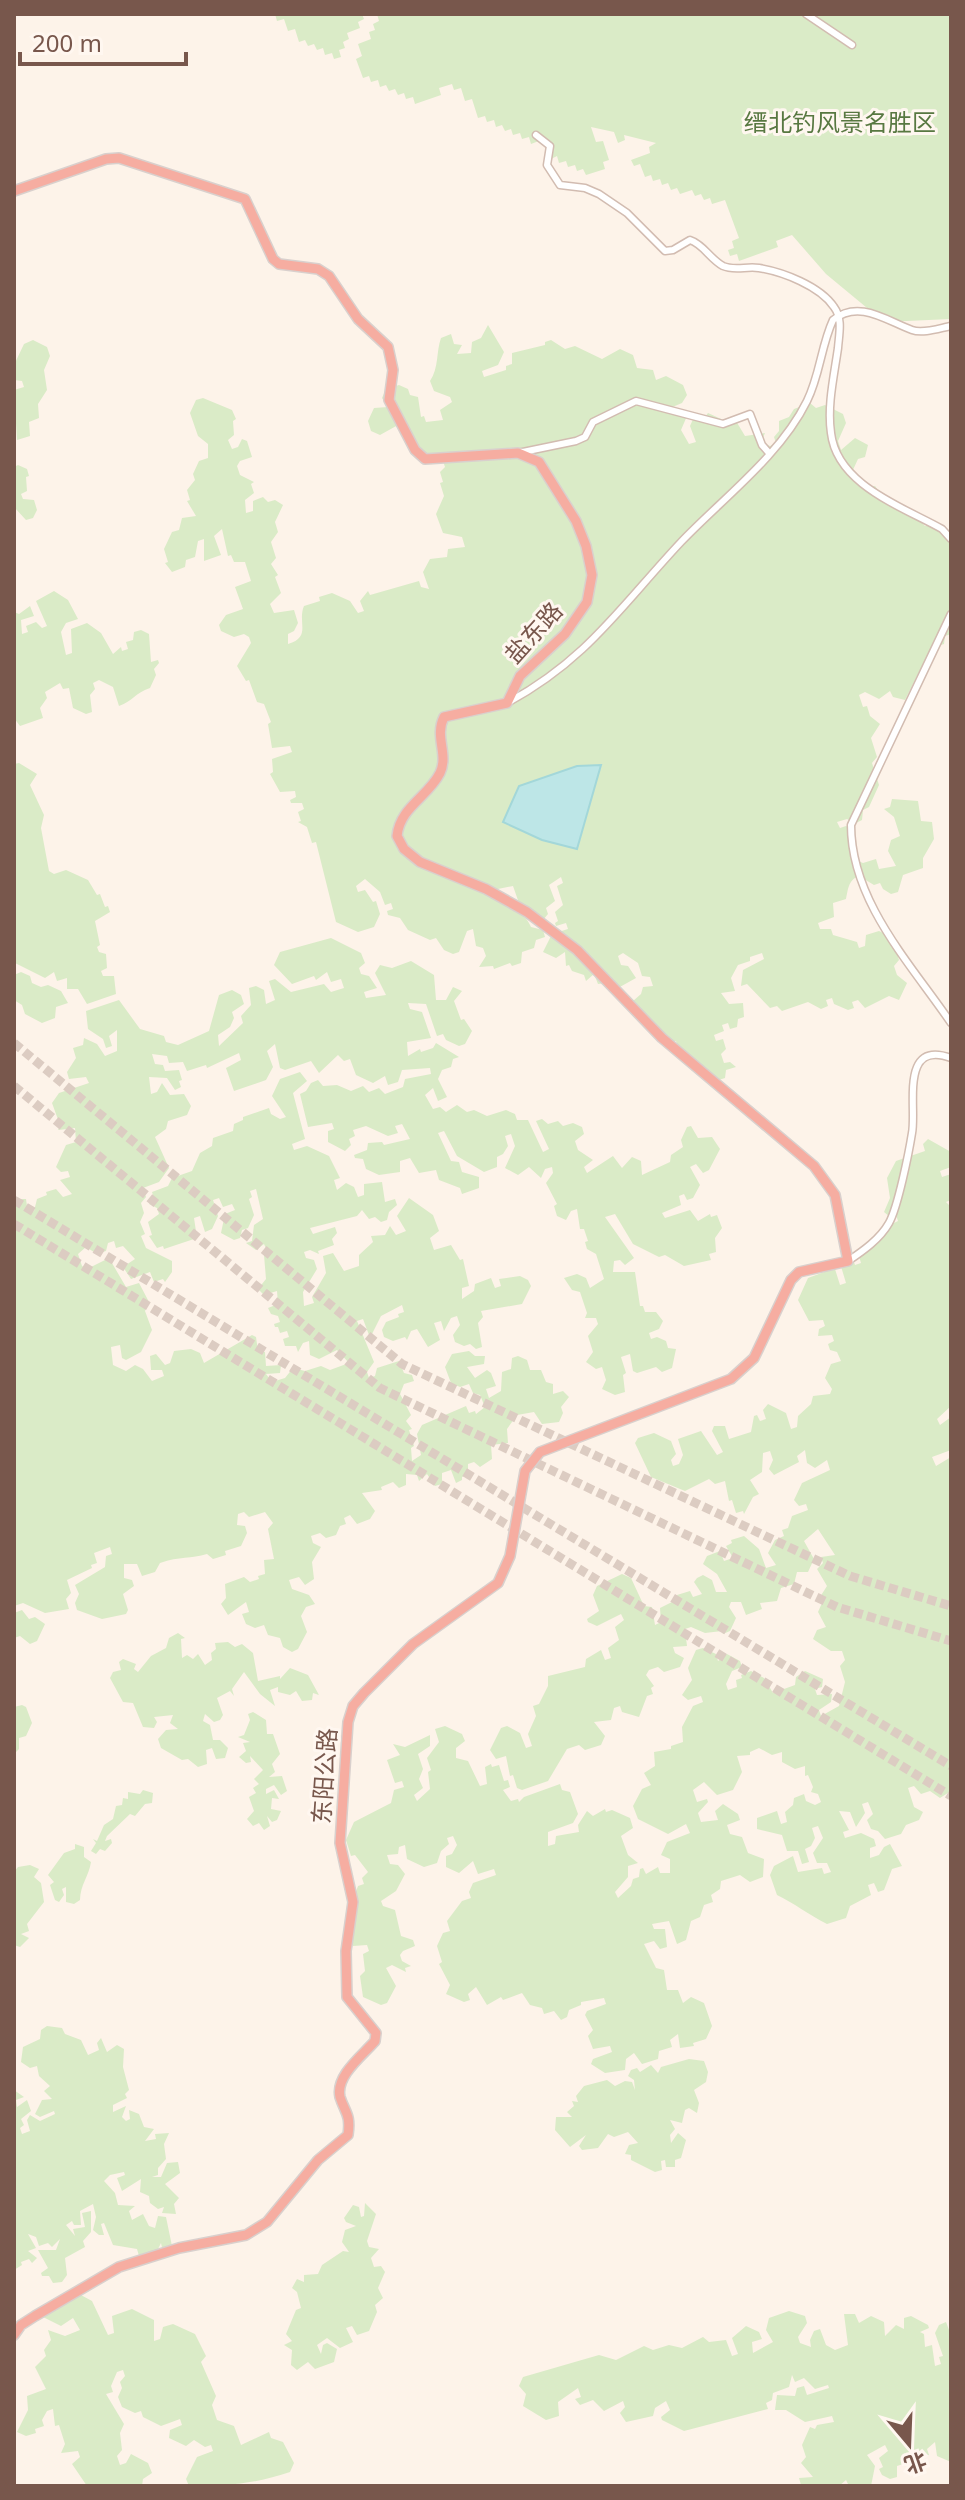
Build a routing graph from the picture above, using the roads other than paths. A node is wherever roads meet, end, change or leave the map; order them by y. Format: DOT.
graph roads {
  1 [pos="806,14"];
  2 [pos="852,45"];
  3 [pos="536,135"];
  4 [pos="14,191"];
  5 [pos="839,315"];
  6 [pos="951,326"];
  7 [pos="518,453"];
  8 [pos="769,453"];
  9 [pos="951,539"];
  10 [pos="951,614"];
  11 [pos="507,703"];
  12 [pos="951,1023"];
  13 [pos="951,1058"];
  14 [pos="848,1261"];
  15 [pos="14,2335"];
  1 -- 2 [label="street"];
  3 -- 5 [label="street"];
  4 -- 7 [label="highway"];
  5 -- 6 [label="street"];
  5 -- 8 [label="street"];
  5 -- 9 [label="street"];
  7 -- 8 [label="street"];
  7 -- 11 [label="highway, 盐东路"];
  8 -- 11 [label="street"];
  10 -- 12 [label="street"];
  11 -- 14 [label="highway"];
  13 -- 14 [label="street"];
  14 -- 15 [label="highway, 东阳公路"];
}
